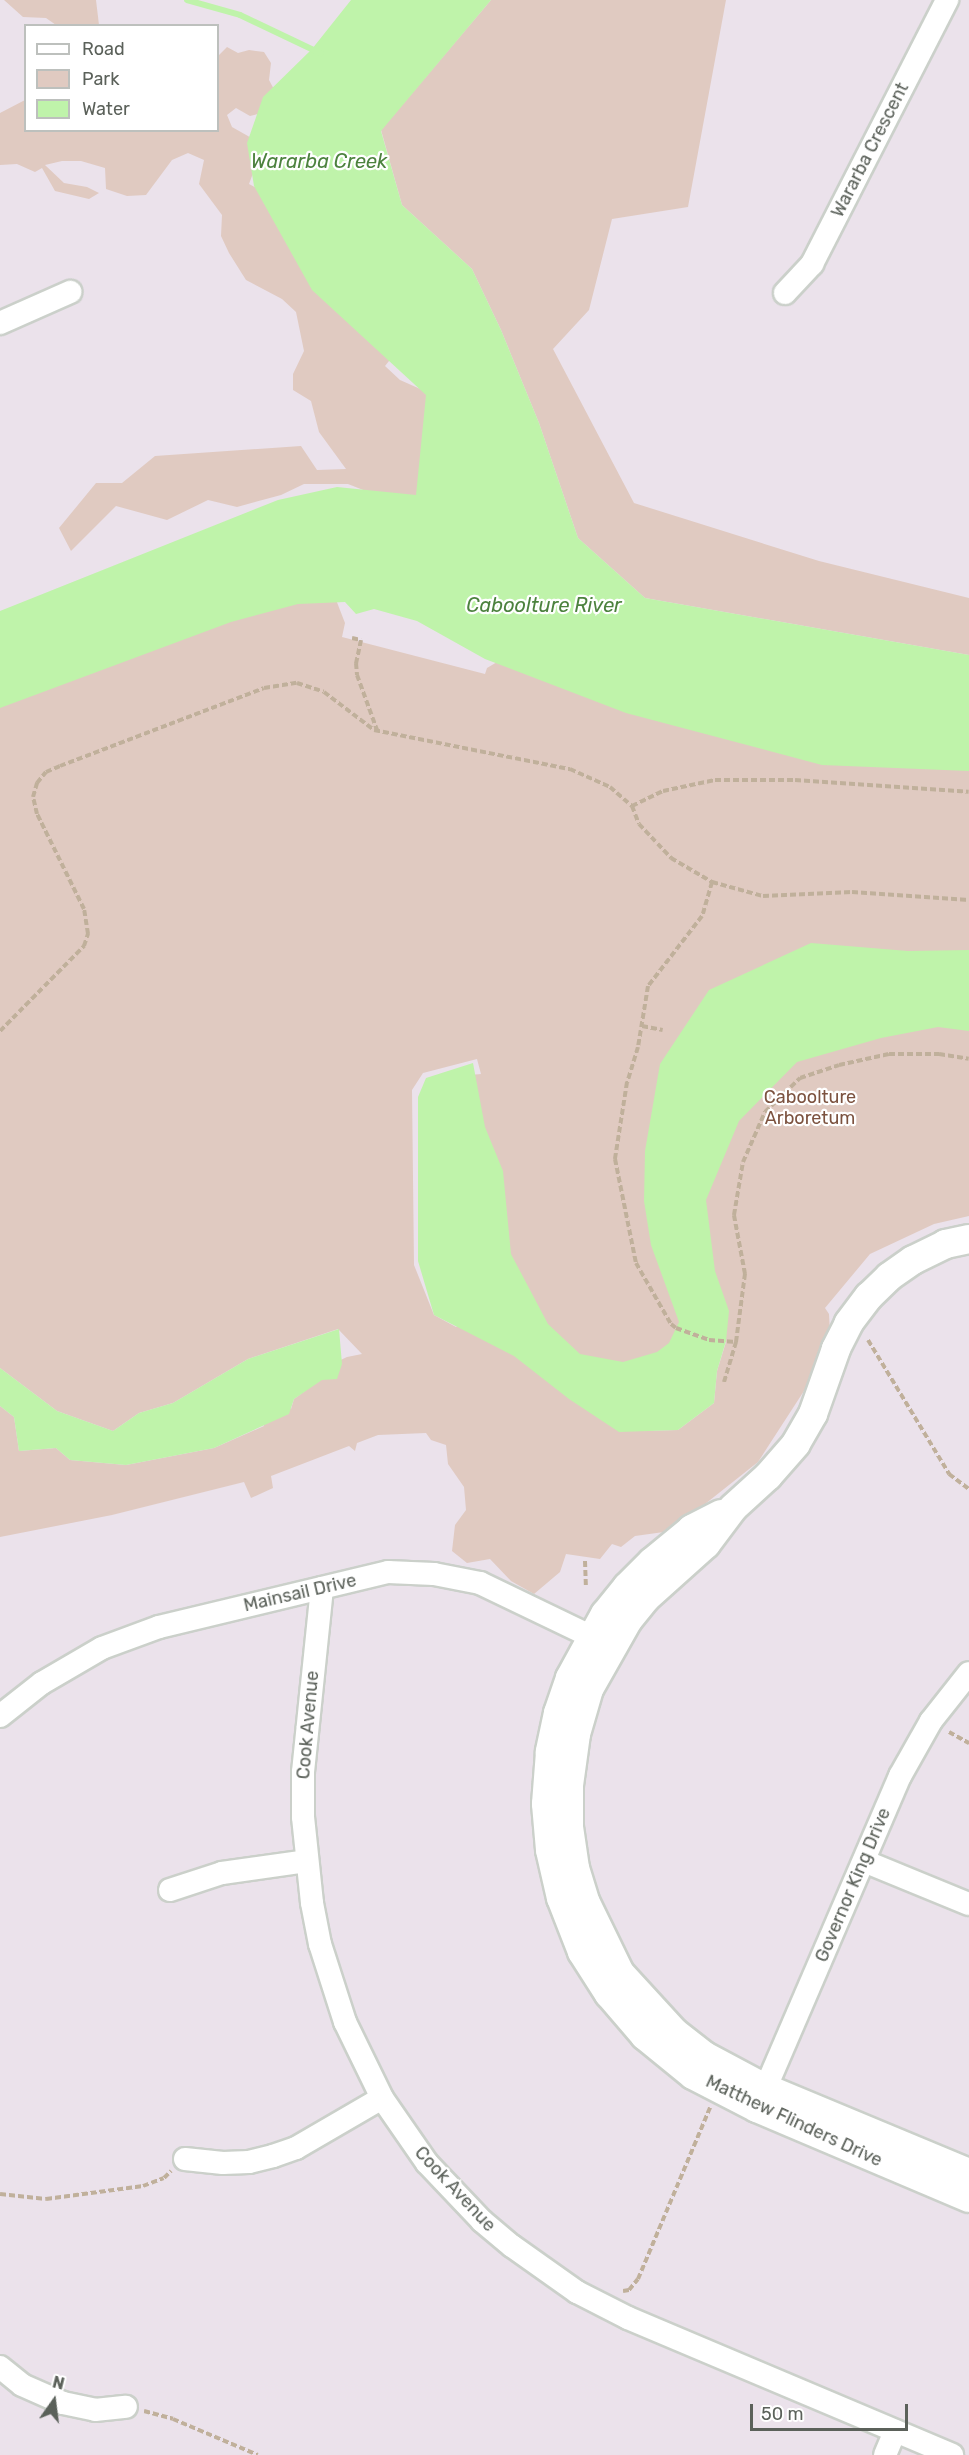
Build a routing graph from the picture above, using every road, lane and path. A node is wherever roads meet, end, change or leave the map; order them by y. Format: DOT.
graph roads {
  1 [pos="947,0"];
  2 [pos="70,292"];
  3 [pos="784,293"];
  4 [pos="0,323"];
  5 [pos="352,638"];
  6 [pos="377,730"];
  7 [pos="969,792"];
  8 [pos="632,806"];
  9 [pos="712,882"];
  10 [pos="969,900"];
  11 [pos="642,1026"];
  12 [pos="663,1030"];
  13 [pos="0,1031"];
  14 [pos="969,1059"];
  15 [pos="969,1239"];
  16 [pos="864,1333"];
  17 [pos="735,1342"];
  18 [pos="724,1382"];
  19 [pos="969,1490"];
  20 [pos="585,1561"];
  21 [pos="322,1588"];
  22 [pos="586,1588"];
  23 [pos="601,1641"];
  24 [pos="969,1673"];
  25 [pos="0,1716"];
  26 [pos="306,1861"];
  27 [pos="864,1861"];
  28 [pos="170,1890"];
  29 [pos="969,1904"];
  30 [pos="382,2098"];
  31 [pos="761,2098"];
  32 [pos="710,2108"];
  33 [pos="185,2159"];
  34 [pos="969,2173"];
  35 [pos="0,2194"];
  36 [pos="969,2198"];
  37 [pos="619,2295"];
  38 [pos="0,2367"];
  39 [pos="126,2407"];
  40 [pos="895,2431"];
  41 [pos="258,2455"];
  42 [pos="885,2455"];
  43 [pos="952,2455"];
  1 -- 3 [label="street, Wararba Crescent"];
  2 -- 4 [label="street"];
  5 -- 6 [label="path"];
  6 -- 8 [label="path"];
  6 -- 13 [label="path"];
  7 -- 8 [label="path"];
  8 -- 9 [label="path"];
  9 -- 10 [label="path"];
  9 -- 11 [label="path"];
  11 -- 12 [label="path"];
  11 -- 17 [label="path"];
  14 -- 17 [label="path"];
  15 -- 23 [label="street, Matthew Flinders Drive"];
  16 -- 19 [label="path"];
  17 -- 18 [label="path"];
  20 -- 22 [label="path"];
  21 -- 23 [label="street, Mainsail Drive"];
  21 -- 25 [label="street, Mainsail Drive"];
  21 -- 26 [label="street, Cook Avenue"];
  23 -- 31 [label="street, Matthew Flinders Drive"];
  24 -- 27 [label="street, Governor King Drive"];
  26 -- 28 [label="street"];
  26 -- 30 [label="street, Cook Avenue"];
  27 -- 29 [label="street"];
  27 -- 31 [label="street, Governor King Drive"];
  30 -- 33 [label="street"];
  30 -- 40 [label="street, Cook Avenue"];
  31 -- 34 [label="street, Matthew Flinders Drive"];
  31 -- 36 [label="street, Matthew Flinders Drive"];
  32 -- 37 [label="path"];
  33 -- 35 [label="path"];
  38 -- 39 [label="street"];
  39 -- 41 [label="path"];
  40 -- 42 [label="street"];
  40 -- 43 [label="street, Cook Avenue"];
}
